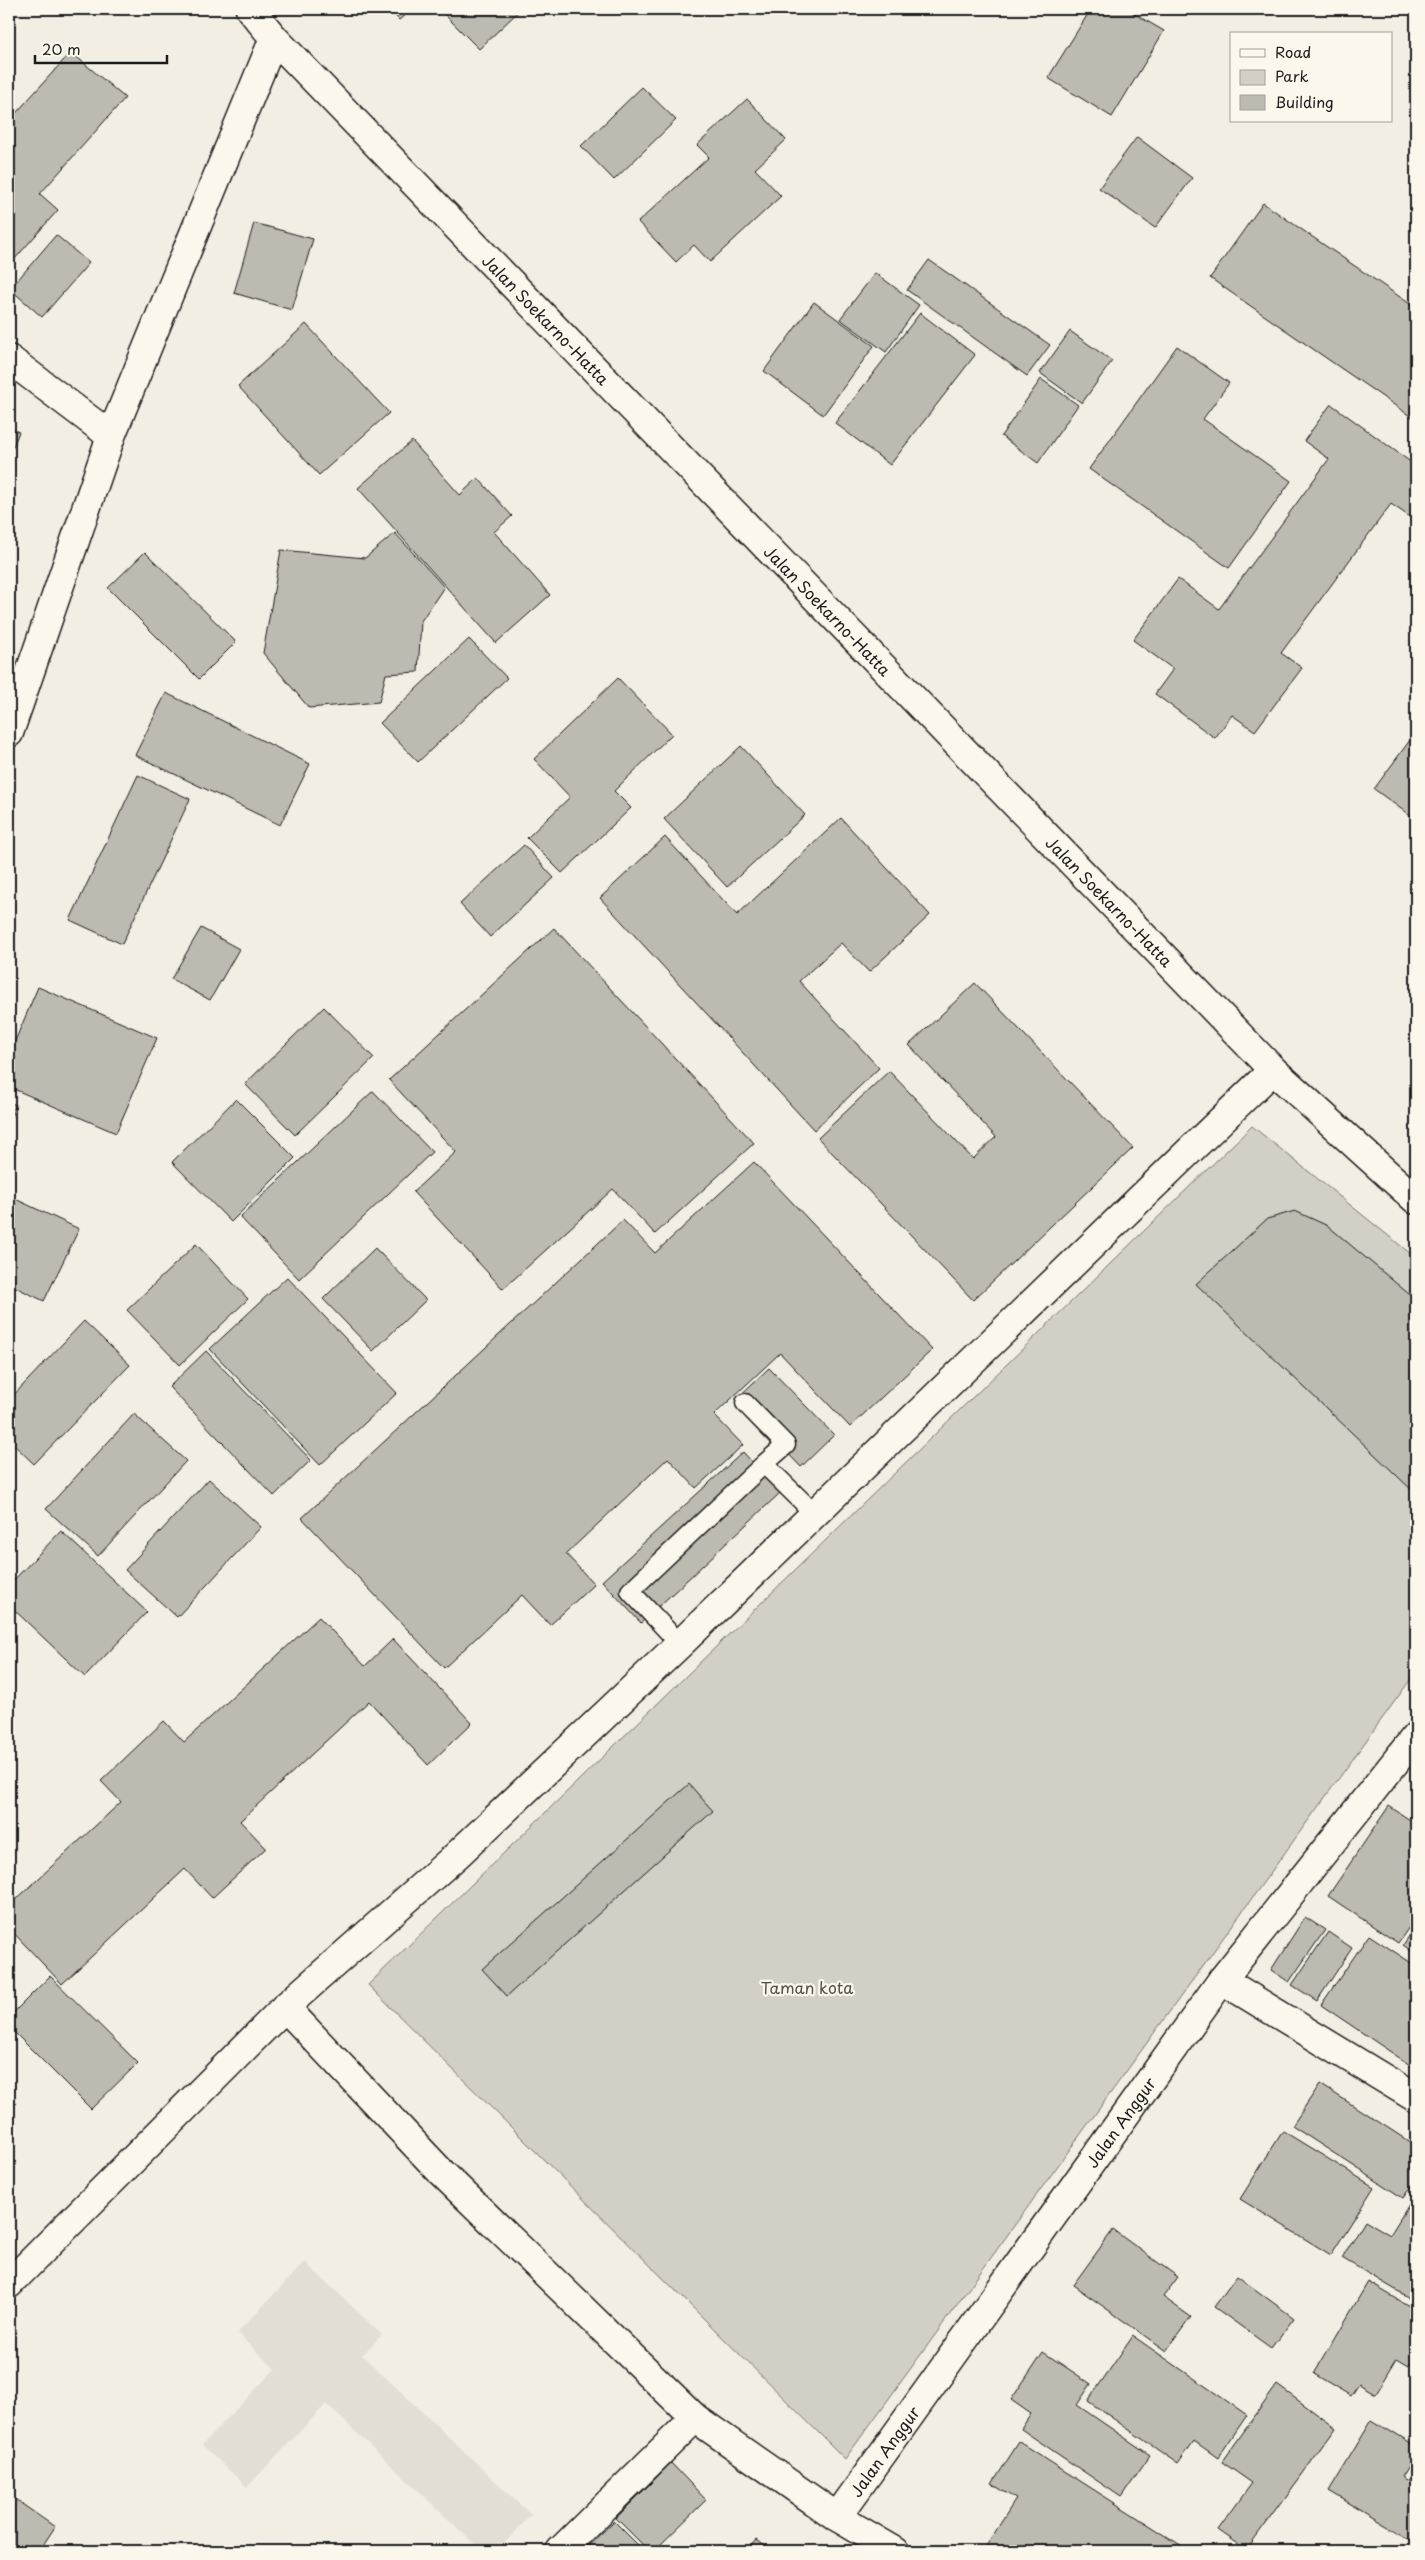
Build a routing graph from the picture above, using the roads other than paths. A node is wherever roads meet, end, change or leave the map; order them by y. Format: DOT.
graph roads {
  1 [pos="250,9"];
  2 [pos="274,38"];
  3 [pos="9,359"];
  4 [pos="111,436"];
  5 [pos="9,733"];
  6 [pos="1273,1070"];
  7 [pos="1416,1200"];
  8 [pos="745,1403"];
  9 [pos="764,1464"];
  10 [pos="814,1514"];
  11 [pos="680,1644"];
  12 [pos="1416,1736"];
  13 [pos="1222,1980"];
  14 [pos="285,2007"];
  15 [pos="1416,2098"];
  16 [pos="9,2284"];
  17 [pos="696,2418"];
  18 [pos="837,2517"];
  19 [pos="560,2551"];
  20 [pos="895,2551"];
  1 -- 2 [label="main road, Jalan Soekarno-Hatta"];
  2 -- 4 [label="main road"];
  2 -- 6 [label="main road, Jalan Soekarno-Hatta"];
  3 -- 4 [label="main road"];
  4 -- 5 [label="main road"];
  6 -- 7 [label="main road, Jalan Soekarno-Hatta"];
  6 -- 10 [label="main road"];
  8 -- 9 [label="lane"];
  9 -- 10 [label="lane"];
  9 -- 11 [label="lane"];
  10 -- 11 [label="main road"];
  11 -- 14 [label="main road"];
  12 -- 13 [label="main road, Jalan Anggur"];
  13 -- 15 [label="main road"];
  13 -- 18 [label="main road, Jalan Anggur"];
  14 -- 16 [label="main road"];
  14 -- 17 [label="main road"];
  17 -- 18 [label="main road"];
  17 -- 19 [label="main road"];
  18 -- 20 [label="main road"];
}
